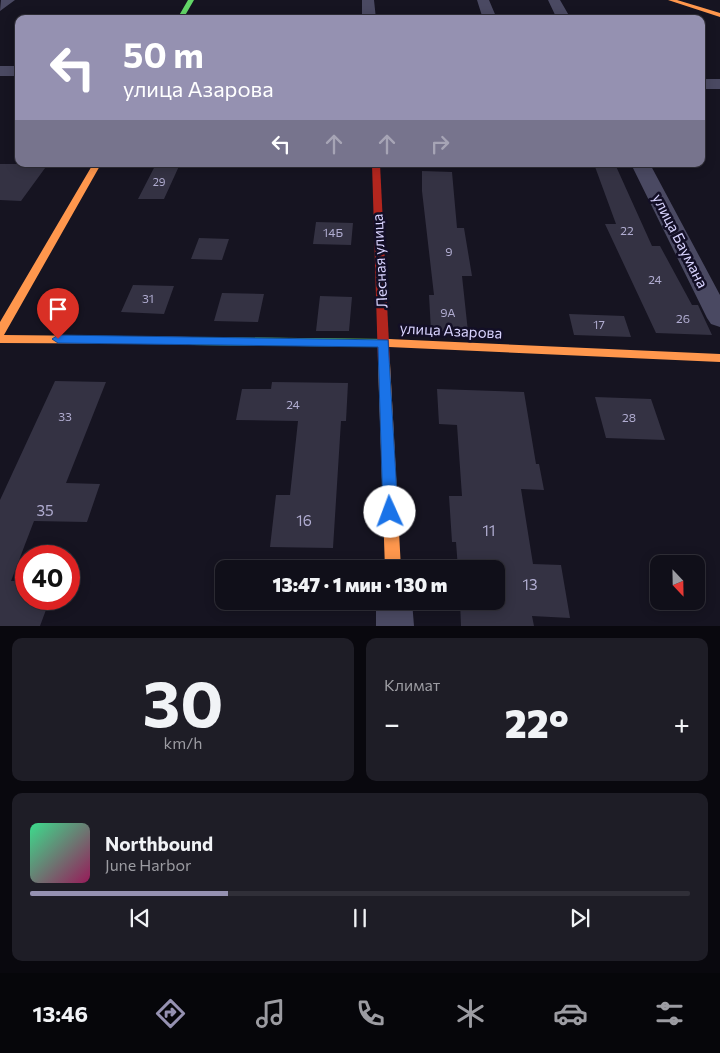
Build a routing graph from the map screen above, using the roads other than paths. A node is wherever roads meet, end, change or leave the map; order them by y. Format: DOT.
graph roads {
  1 [pos="9,0"];
  2 [pos="190,0"];
  3 [pos="368,0"];
  4 [pos="483,0"];
  5 [pos="554,0"];
  6 [pos="671,0"];
  7 [pos="0,7"];
  8 [pos="182,15"];
  9 [pos="368,15"];
  10 [pos="489,15"];
  11 [pos="562,15"];
  12 [pos="720,15"];
  13 [pos="0,71"];
  14 [pos="15,72"];
  15 [pos="705,84"];
  16 [pos="720,84"];
  17 [pos="95,167"];
  18 [pos="376,167"];
  19 [pos="642,167"];
  20 [pos="720,318"];
  21 [pos="0,332"];
  22 [pos="0,339"];
  23 [pos="384,343"];
  24 [pos="720,358"];
  25 [pos="393,560"];
  26 [pos="394,610"];
  27 [pos="395,626"];
  1 -- 7 [label="street"];
  2 -- 8 [label="street"];
  3 -- 9 [label="street"];
  4 -- 10 [label="street"];
  5 -- 11 [label="street"];
  6 -- 12 [label="street"];
  13 -- 14 [label="street"];
  15 -- 16 [label="street"];
  17 -- 21 [label="street"];
  18 -- 23 [label="street, Лесная улица"];
  19 -- 20 [label="street, улица Баумана"];
  22 -- 23 [label="street, улица Азарова"];
  23 -- 24 [label="street, улица Азарова"];
  23 -- 25 [label="street, Лесная улица"];
  26 -- 27 [label="street"];
}
